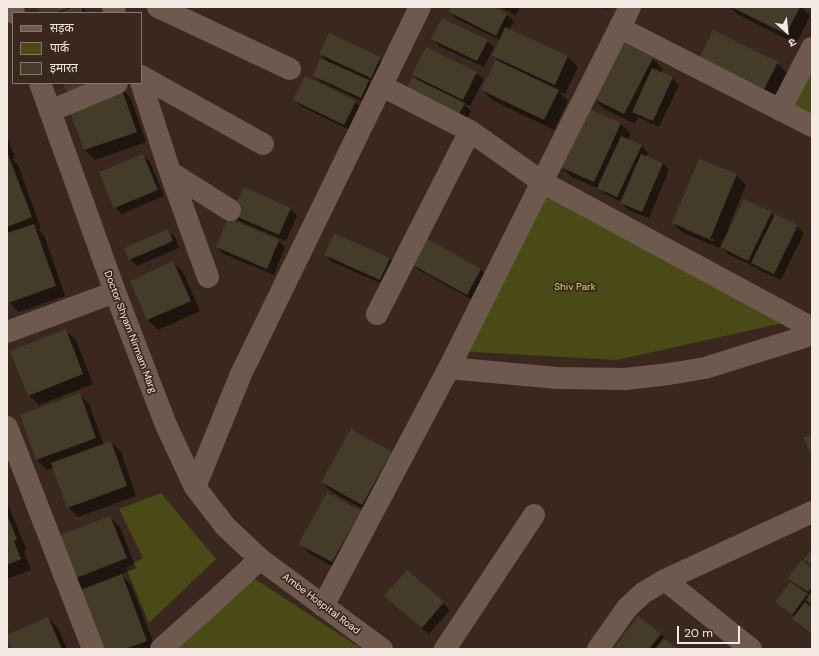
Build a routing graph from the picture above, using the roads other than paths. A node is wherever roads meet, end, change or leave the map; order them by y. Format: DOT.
graph roads {
  1 [pos="158,7"];
  2 [pos="420,7"];
  3 [pos="630,7"];
  4 [pos="620,28"];
  5 [pos="812,48"];
  6 [pos="290,69"];
  7 [pos="142,77"];
  8 [pos="40,84"];
  9 [pos="115,84"];
  10 [pos="142,84"];
  11 [pos="382,86"];
  12 [pos="780,110"];
  13 [pos="50,111"];
  14 [pos="812,126"];
  15 [pos="470,131"];
  16 [pos="263,144"];
  17 [pos="170,172"];
  18 [pos="542,182"];
  19 [pos="230,210"];
  20 [pos="208,277"];
  21 [pos="115,292"];
  22 [pos="377,314"];
  23 [pos="812,328"];
  24 [pos="7,332"];
  25 [pos="812,334"];
  26 [pos="449,368"];
  27 [pos="7,427"];
  28 [pos="195,487"];
  29 [pos="812,512"];
  30 [pos="534,515"];
  31 [pos="260,559"];
  32 [pos="665,580"];
  33 [pos="323,606"];
  34 [pos="93,649"];
  35 [pos="161,649"];
  36 [pos="381,649"];
  37 [pos="445,649"];
  38 [pos="598,649"];
  39 [pos="751,649"];
  1 -- 6 [label="street"];
  2 -- 11 [label="street"];
  3 -- 4 [label="street"];
  4 -- 12 [label="street"];
  4 -- 18 [label="street"];
  5 -- 12 [label="street"];
  7 -- 16 [label="street"];
  8 -- 13 [label="street, Doctor Shyam Nirmam Marg"];
  9 -- 13 [label="street"];
  10 -- 17 [label="street"];
  11 -- 15 [label="street"];
  11 -- 28 [label="street"];
  12 -- 14 [label="street"];
  13 -- 21 [label="street, Doctor Shyam Nirmam Marg"];
  15 -- 18 [label="street"];
  15 -- 22 [label="street"];
  17 -- 19 [label="street"];
  17 -- 20 [label="street"];
  18 -- 23 [label="street"];
  18 -- 26 [label="street"];
  21 -- 24 [label="street"];
  21 -- 28 [label="street, Doctor Shyam Nirmam Marg"];
  25 -- 26 [label="street"];
  26 -- 33 [label="street"];
  27 -- 34 [label="street"];
  28 -- 31 [label="street, Doctor Shyam Nirmam Marg"];
  29 -- 32 [label="street"];
  30 -- 37 [label="street"];
  31 -- 33 [label="street, Ambe Hospital Road"];
  31 -- 35 [label="street"];
  32 -- 38 [label="street"];
  32 -- 39 [label="street"];
  33 -- 36 [label="street, Ambe Hospital Road"];
}
